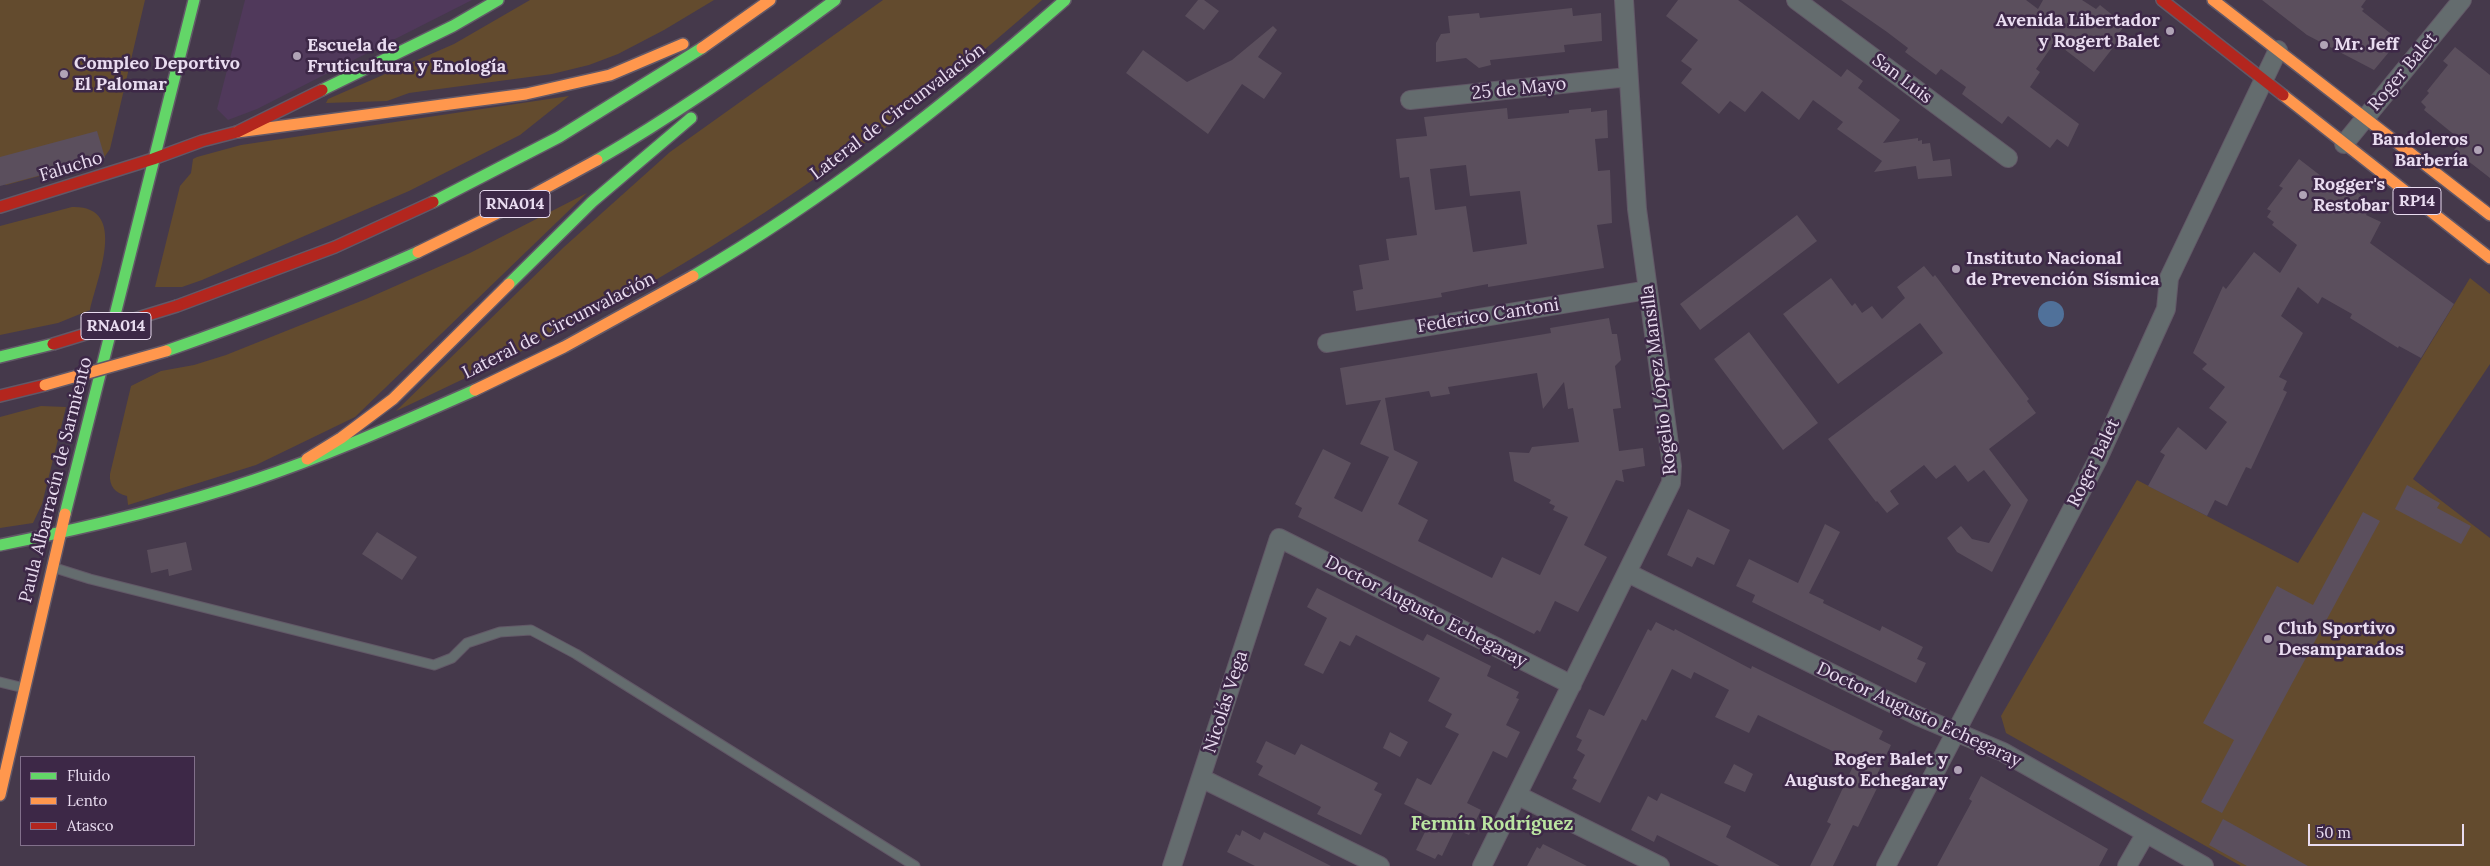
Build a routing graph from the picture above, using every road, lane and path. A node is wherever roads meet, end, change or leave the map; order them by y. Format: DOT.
graph roads {
  1 [pos="194,0"];
  2 [pos="498,0"];
  3 [pos="835,0"];
  4 [pos="842,0"];
  5 [pos="1065,0"];
  6 [pos="1624,0"];
  7 [pos="1796,0"];
  8 [pos="2162,0"];
  9 [pos="2213,0"];
  10 [pos="2462,0"];
  11 [pos="768,1"];
  12 [pos="806,22"];
  13 [pos="791,33"];
  14 [pos="2278,50"];
  15 [pos="1628,77"];
  16 [pos="2263,80"];
  17 [pos="1410,100"];
  18 [pos="2365,118"];
  19 [pos="236,132"];
  20 [pos="2344,144"];
  21 [pos="2008,158"];
  22 [pos="153,159"];
  23 [pos="0,207"];
  24 [pos="2490,216"];
  25 [pos="2490,258"];
  26 [pos="1648,290"];
  27 [pos="1328,343"];
  28 [pos="0,357"];
  29 [pos="0,396"];
  30 [pos="307,459"];
  31 [pos="62,533"];
  32 [pos="1279,538"];
  33 [pos="0,545"];
  34 [pos="52,567"];
  35 [pos="1628,573"];
  36 [pos="0,682"];
  37 [pos="1572,685"];
  38 [pos="24,688"];
  39 [pos="1955,733"];
  40 [pos="4,755"];
  41 [pos="1201,778"];
  42 [pos="0,795"];
  43 [pos="1517,795"];
  44 [pos="2146,833"];
  45 [pos="915,866"];
  46 [pos="1172,866"];
  47 [pos="1380,866"];
  48 [pos="1482,866"];
  49 [pos="1660,866"];
  50 [pos="1886,866"];
  51 [pos="2127,866"];
  52 [pos="2204,866"];
  1 -- 22 [label="main road, Paula Albarracín de Sarmiento"];
  2 -- 19 [label="main road"];
  3 -- 12 [label="main road, RNA014"];
  4 -- 12 [label="main road"];
  5 -- 30 [label="main road, Lateral de Circunvalación"];
  6 -- 15 [label="street, Rogelio López Mansilla"];
  7 -- 21 [label="street, San Luis"];
  8 -- 16 [label="main road, RP14"];
  9 -- 14 [label="main road, RP14"];
  10 -- 18 [label="street, Roger Balet"];
  11 -- 19 [label="main road"];
  11 -- 28 [label="main road, RNA014, bridge"];
  12 -- 13 [label="main road, RNA014"];
  13 -- 29 [label="main road, RNA014, bridge"];
  13 -- 30 [label="main road"];
  14 -- 16 [label="street, Roger Balet"];
  14 -- 18 [label="main road, RP14"];
  15 -- 17 [label="street, 25 de Mayo"];
  15 -- 26 [label="street, Rogelio López Mansilla"];
  16 -- 20 [label="main road, RP14"];
  16 -- 39 [label="street, Roger Balet"];
  18 -- 20 [label="street, Roger Balet"];
  18 -- 24 [label="main road, RP14"];
  19 -- 22 [label="main road"];
  20 -- 25 [label="main road, RP14"];
  22 -- 23 [label="main road, Falucho"];
  22 -- 31 [label="main road, Paula Albarracín de Sarmiento"];
  26 -- 27 [label="street, Federico Cantoni"];
  26 -- 35 [label="street, Rogelio López Mansilla"];
  30 -- 31 [label="main road, Lateral de Circunvalación"];
  31 -- 33 [label="main road, Lateral de Circunvalación"];
  31 -- 34 [label="main road, Paula Albarracín de Sarmiento"];
  32 -- 37 [label="street, Doctor Augusto Echegaray"];
  32 -- 41 [label="street, Nicolás Vega"];
  34 -- 38 [label="main road, Paula Albarracín de Sarmiento"];
  34 -- 45 [label="lane"];
  35 -- 37 [label="street, Rogelio López Mansilla"];
  35 -- 39 [label="street, Doctor Augusto Echegaray"];
  36 -- 38 [label="lane"];
  37 -- 43 [label="street, Rogelio López Mansilla"];
  38 -- 40 [label="main road, Paula Albarracín de Sarmiento"];
  39 -- 44 [label="street, Doctor Augusto Echegaray"];
  39 -- 50 [label="street, Roger Balet"];
  40 -- 42 [label="main road, Paula Albarracín de Sarmiento"];
  41 -- 46 [label="street, Nicolás Vega"];
  41 -- 47 [label="street"];
  43 -- 48 [label="street, Rogelio López Mansilla"];
  43 -- 49 [label="street"];
  44 -- 51 [label="street"];
  44 -- 52 [label="street, Doctor Augusto Echegaray"];
}
